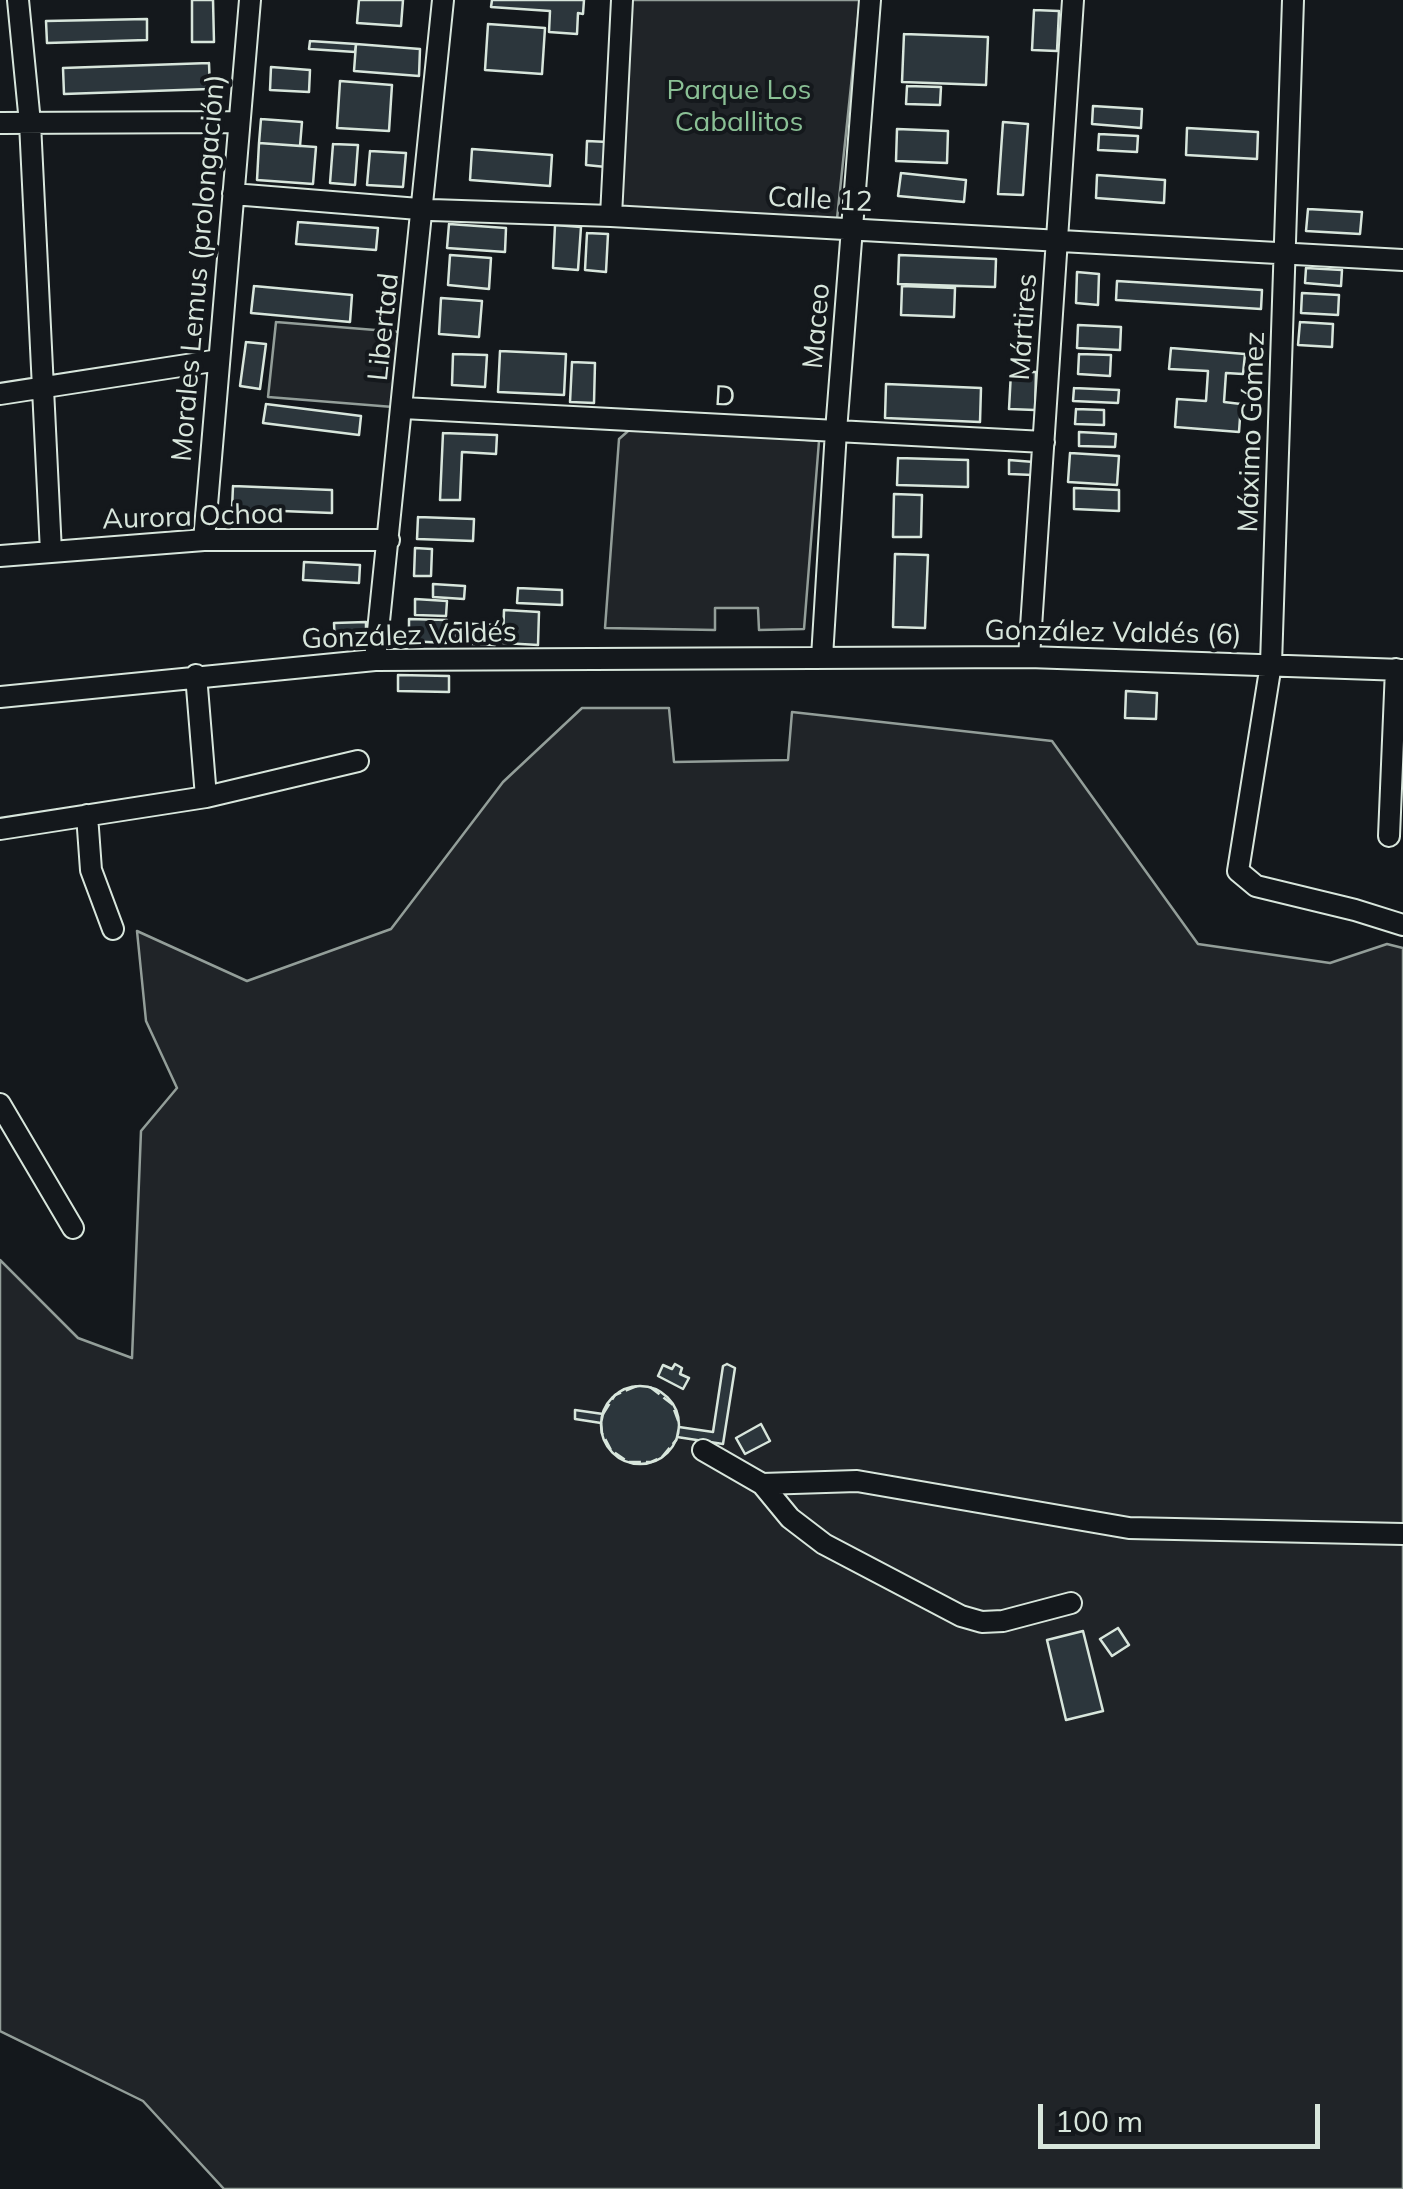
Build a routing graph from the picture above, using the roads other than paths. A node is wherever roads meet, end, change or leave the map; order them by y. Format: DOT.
graph roads {
  1 [pos="18,0"];
  2 [pos="250,0"];
  3 [pos="443,0"];
  4 [pos="622,0"];
  5 [pos="870,0"];
  6 [pos="1073,0"];
  7 [pos="1293,0"];
  8 [pos="239,122"];
  9 [pos="0,123"];
  10 [pos="30,123"];
  11 [pos="234,194"];
  12 [pos="424,209"];
  13 [pos="611,216"];
  14 [pos="852,230"];
  15 [pos="1057,243"];
  16 [pos="1286,256"];
  17 [pos="1403,260"];
  18 [pos="220,360"];
  19 [pos="41,387"];
  20 [pos="0,394"];
  21 [pos="403,408"];
  22 [pos="836,431"];
  23 [pos="1044,442"];
  24 [pos="204,540"];
  25 [pos="389,540"];
  26 [pos="51,552"];
  27 [pos="0,556"];
  28 [pos="822,656"];
  29 [pos="1029,658"];
  30 [pos="375,660"];
  31 [pos="1271,664"];
  32 [pos="1400,669"];
  33 [pos="196,675"];
  34 [pos="0,697"];
  35 [pos="358,761"];
  36 [pos="206,797"];
  37 [pos="87,815"];
  38 [pos="0,829"];
  39 [pos="1389,836"];
  40 [pos="1403,926"];
  41 [pos="113,929"];
  42 [pos="0,1104"];
  43 [pos="73,1228"];
  44 [pos="703,1450"];
  45 [pos="762,1484"];
  46 [pos="1403,1534"];
  47 [pos="1072,1604"];
  1 -- 10 [label="street"];
  2 -- 8 [label="street, Morales Lemus (prolongación)"];
  3 -- 12 [label="street, Libertad"];
  4 -- 13 [label="street"];
  5 -- 14 [label="street, Maceo"];
  6 -- 15 [label="street, Mártires"];
  7 -- 16 [label="street, Máximo Gómez"];
  8 -- 10 [label="street"];
  8 -- 11 [label="street, Morales Lemus (prolongación)"];
  9 -- 10 [label="street"];
  10 -- 19 [label="street"];
  11 -- 12 [label="street, Calle 12"];
  11 -- 18 [label="street, Morales Lemus (prolongación)"];
  12 -- 13 [label="street, Calle 12"];
  12 -- 21 [label="street, Libertad"];
  13 -- 14 [label="street, Calle 12"];
  14 -- 15 [label="street, Calle 12"];
  14 -- 22 [label="street, Maceo"];
  15 -- 16 [label="street, Calle 12"];
  15 -- 23 [label="street, Mártires"];
  16 -- 17 [label="street, Calle 12"];
  16 -- 31 [label="street, Máximo Gómez"];
  18 -- 19 [label="street"];
  18 -- 24 [label="street, Morales Lemus (prolongación)"];
  19 -- 20 [label="street"];
  19 -- 26 [label="street"];
  21 -- 22 [label="street, D"];
  21 -- 25 [label="street, Libertad"];
  22 -- 23 [label="street, D"];
  22 -- 28 [label="street, Maceo"];
  23 -- 29 [label="street, Mártires"];
  24 -- 25 [label="street, Aurora Ochoa"];
  24 -- 26 [label="street, Aurora Ochoa"];
  25 -- 30 [label="street, Libertad"];
  26 -- 27 [label="street, Aurora Ochoa"];
  28 -- 29 [label="street, González Valdés (6)"];
  28 -- 30 [label="street, González Valdés"];
  29 -- 31 [label="street, González Valdés (6)"];
  30 -- 33 [label="street, González Valdés"];
  31 -- 32 [label="street, González Valdés (6)"];
  31 -- 40 [label="street, Máximo Gómez"];
  32 -- 39 [label="street"];
  33 -- 34 [label="street, González Valdés"];
  33 -- 36 [label="street"];
  35 -- 36 [label="street"];
  36 -- 37 [label="street"];
  37 -- 38 [label="street"];
  37 -- 41 [label="street"];
  42 -- 43 [label="street"];
  44 -- 45 [label="street"];
  45 -- 46 [label="street"];
  45 -- 47 [label="street"];
}
